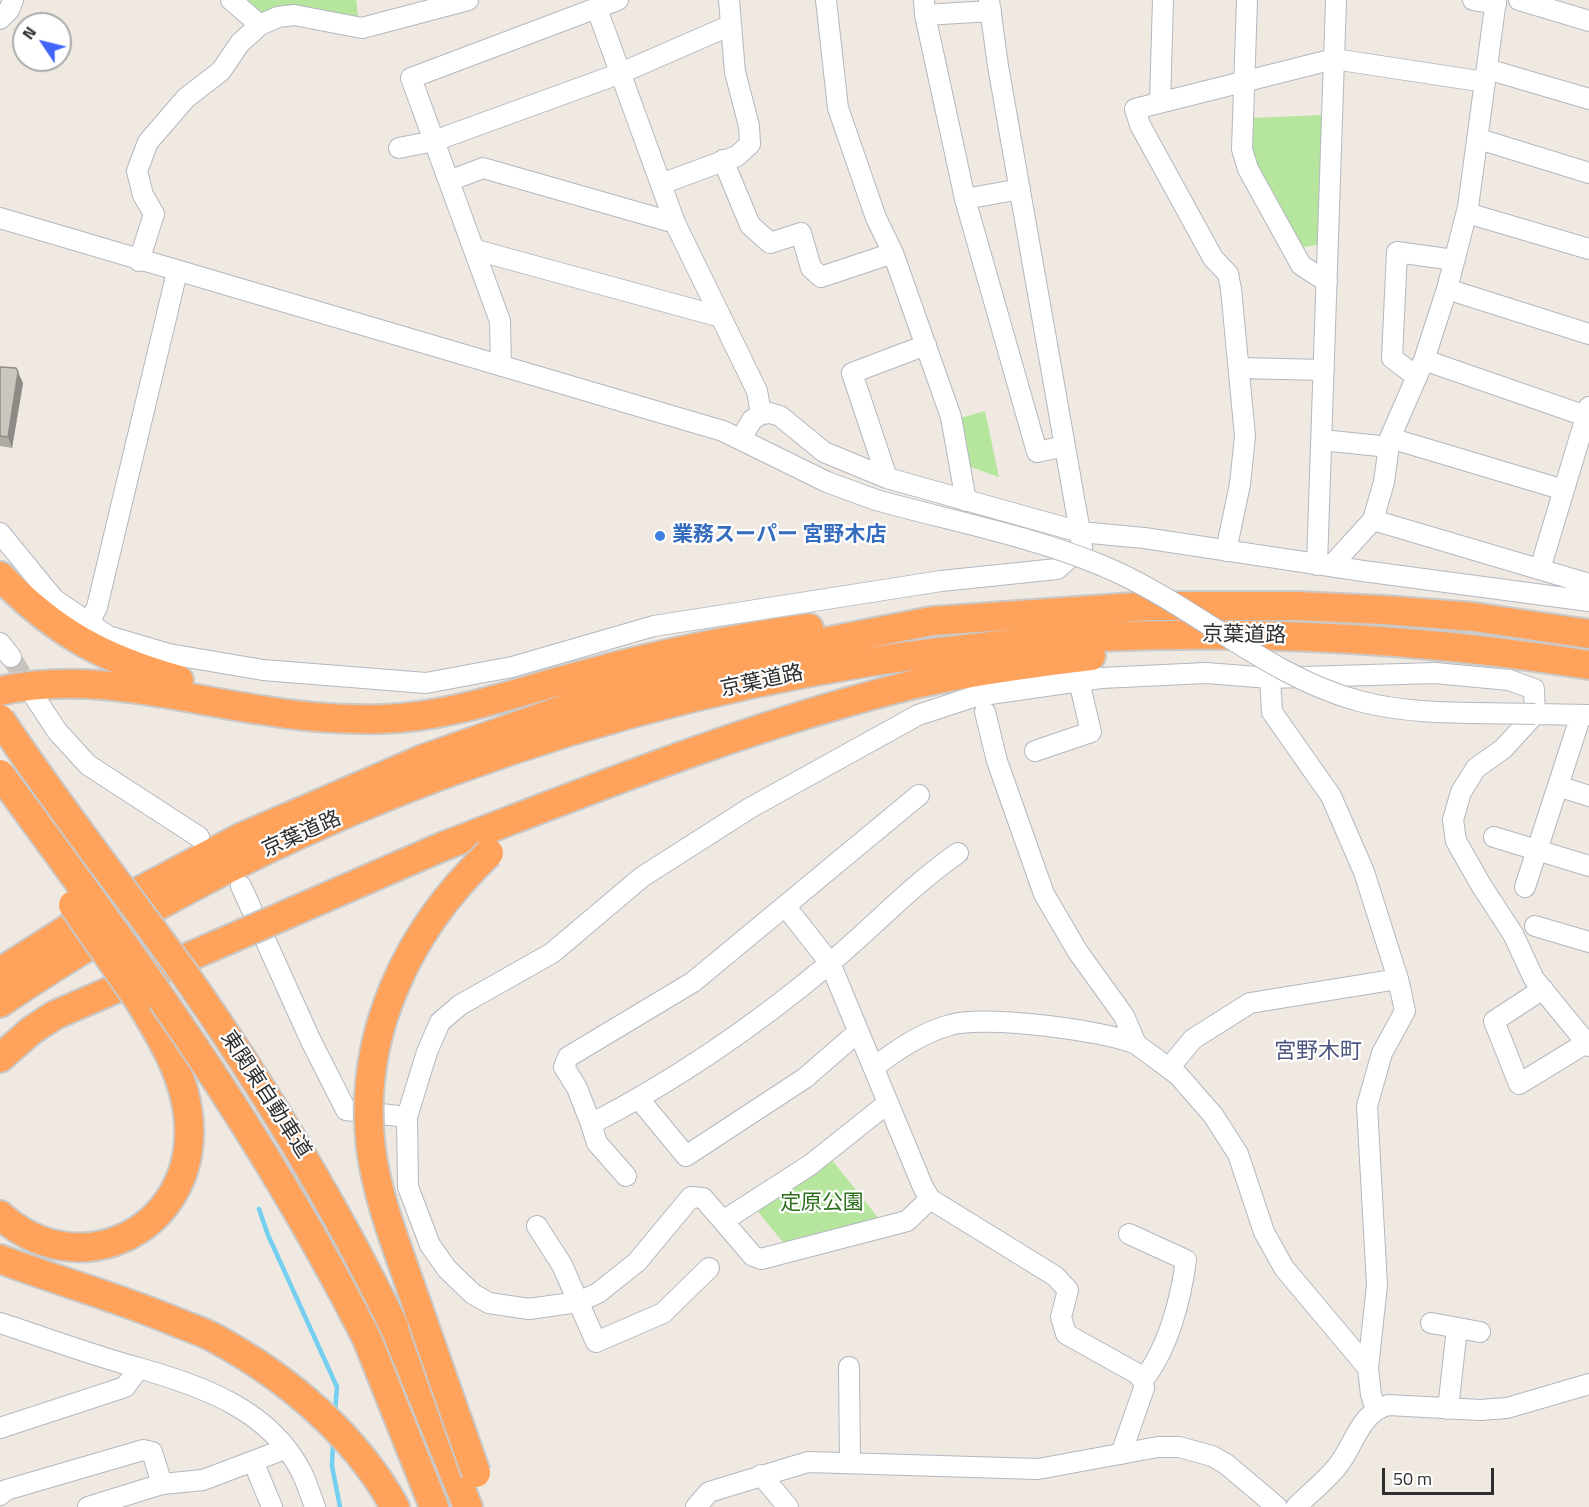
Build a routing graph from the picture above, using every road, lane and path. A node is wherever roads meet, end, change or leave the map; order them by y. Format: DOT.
graph roads {
  1 [pos="13,0"];
  2 [pos="231,0"];
  3 [pos="468,0"];
  4 [pos="618,0"];
  5 [pos="729,0"];
  6 [pos="826,0"];
  7 [pos="1163,0"];
  8 [pos="1248,0"];
  9 [pos="1336,0"];
  10 [pos="1473,0"];
  11 [pos="1519,0"];
  12 [pos="1496,2"];
  13 [pos="990,5"];
  14 [pos="1558,6"];
  15 [pos="925,8"];
  16 [pos="597,9"];
  17 [pos="0,19"];
  18 [pos="1589,21"];
  19 [pos="731,25"];
  20 [pos="260,26"];
  21 [pos="1334,59"];
  22 [pos="621,73"];
  23 [pos="1486,75"];
  24 [pos="1245,81"];
  25 [pos="1589,99"];
  26 [pos="1160,102"];
  27 [pos="1479,139"];
  28 [pos="434,141"];
  29 [pos="399,148"];
  30 [pos="723,160"];
  31 [pos="1589,173"];
  32 [pos="450,181"];
  33 [pos="661,184"];
  34 [pos="1020,189"];
  35 [pos="965,199"];
  36 [pos="1467,213"];
  37 [pos="0,218"];
  38 [pos="675,223"];
  39 [pos="1589,249"];
  40 [pos="476,250"];
  41 [pos="893,253"];
  42 [pos="1454,260"];
  43 [pos="139,261"];
  44 [pos="177,272"];
  45 [pos="1327,282"];
  46 [pos="1447,289"];
  47 [pos="721,318"];
  48 [pos="1589,334"];
  49 [pos="926,345"];
  50 [pos="501,366"];
  51 [pos="1240,368"];
  52 [pos="1420,369"];
  53 [pos="1324,370"];
  54 [pos="1588,412"];
  55 [pos="762,414"];
  56 [pos="741,439"];
  57 [pos="1322,440"];
  58 [pos="1390,443"];
  59 [pos="1065,446"];
  60 [pos="887,478"];
  61 [pos="1564,490"];
  62 [pos="966,501"];
  63 [pos="1373,520"];
  64 [pos="1080,532"];
  65 [pos="0,533"];
  66 [pos="1226,551"];
  67 [pos="1324,565"];
  68 [pos="1540,569"];
  69 [pos="0,576"];
  70 [pos="1589,584"];
  71 [pos="1589,601"];
  72 [pos="932,621"];
  73 [pos="88,625"];
  74 [pos="1589,634"];
  75 [pos="1296,638"];
  76 [pos="1589,665"];
  77 [pos="1270,678"];
  78 [pos="1079,681"];
  79 [pos="0,691"];
  80 [pos="34,696"];
  81 [pos="985,712"];
  82 [pos="1535,714"];
  83 [pos="427,715"];
  84 [pos="1585,715"];
  85 [pos="0,719"];
  86 [pos="1035,751"];
  87 [pos="639,771"];
  88 [pos="0,774"];
  89 [pos="1558,786"];
  90 [pos="919,795"];
  91 [pos="1589,796"];
  92 [pos="0,799"];
  93 [pos="199,837"];
  94 [pos="1494,837"];
  95 [pos="1537,850"];
  96 [pos="958,853"];
  97 [pos="1589,866"];
  98 [pos="241,886"];
  99 [pos="1525,887"];
  100 [pos="786,907"];
  101 [pos="1535,926"];
  102 [pos="1589,942"];
  103 [pos="830,963"];
  104 [pos="0,972"];
  105 [pos="1398,979"];
  106 [pos="1543,989"];
  107 [pos="0,1003"];
  108 [pos="858,1032"];
  109 [pos="1136,1044"];
  110 [pos="1588,1045"];
  111 [pos="0,1058"];
  112 [pos="874,1067"];
  113 [pos="1169,1068"];
  114 [pos="639,1099"];
  115 [pos="888,1103"];
  116 [pos="407,1117"];
  117 [pos="591,1124"];
  118 [pos="626,1176"];
  119 [pos="930,1199"];
  120 [pos="0,1215"];
  121 [pos="723,1221"];
  122 [pos="537,1226"];
  123 [pos="1129,1234"];
  124 [pos="0,1259"];
  125 [pos="709,1268"];
  126 [pos="578,1302"];
  127 [pos="0,1323"];
  128 [pos="1431,1323"];
  129 [pos="1457,1328"];
  130 [pos="1480,1332"];
  131 [pos="849,1367"];
  132 [pos="139,1368"];
  133 [pos="1368,1368"];
  134 [pos="1143,1380"];
  135 [pos="1589,1384"];
  136 [pos="1376,1408"];
  137 [pos="1448,1409"];
  138 [pos="0,1428"];
  139 [pos="285,1449"];
  140 [pos="1121,1454"];
  141 [pos="253,1461"];
  142 [pos="850,1462"];
  143 [pos="761,1475"];
  144 [pos="162,1484"];
  145 [pos="468,1488"];
  146 [pos="0,1495"];
  147 [pos="432,1500"];
  148 [pos="88,1507"];
  149 [pos="272,1507"];
  150 [pos="315,1507"];
  151 [pos="395,1507"];
  152 [pos="484,1507"];
  153 [pos="696,1507"];
  154 [pos="788,1507"];
  155 [pos="1276,1507"];
  156 [pos="1296,1507"];
  1 -- 17 [label="street"];
  2 -- 20 [label="street"];
  3 -- 20 [label="street"];
  4 -- 16 [label="street"];
  5 -- 19 [label="street"];
  6 -- 41 [label="street"];
  7 -- 26 [label="street"];
  8 -- 24 [label="street"];
  9 -- 21 [label="street"];
  10 -- 12 [label="street"];
  11 -- 14 [label="street"];
  12 -- 23 [label="street"];
  13 -- 15 [label="street"];
  13 -- 34 [label="street"];
  14 -- 18 [label="street"];
  15 -- 35 [label="street"];
  16 -- 22 [label="street"];
  16 -- 28 [label="street"];
  19 -- 22 [label="street"];
  19 -- 30 [label="street"];
  20 -- 43 [label="street"];
  21 -- 23 [label="street"];
  21 -- 24 [label="street"];
  21 -- 45 [label="street"];
  22 -- 28 [label="street"];
  22 -- 33 [label="street"];
  23 -- 25 [label="street"];
  23 -- 27 [label="street"];
  24 -- 26 [label="street"];
  24 -- 45 [label="street"];
  26 -- 51 [label="street"];
  27 -- 31 [label="street"];
  27 -- 36 [label="street"];
  28 -- 29 [label="street"];
  28 -- 32 [label="street"];
  30 -- 33 [label="street"];
  30 -- 41 [label="street"];
  32 -- 38 [label="street"];
  32 -- 40 [label="street"];
  33 -- 38 [label="street"];
  34 -- 35 [label="street"];
  34 -- 59 [label="street"];
  35 -- 59 [label="street"];
  36 -- 39 [label="street"];
  36 -- 42 [label="street"];
  37 -- 43 [label="street"];
  38 -- 47 [label="street"];
  40 -- 47 [label="street"];
  40 -- 50 [label="street"];
  41 -- 49 [label="street"];
  42 -- 46 [label="street"];
  42 -- 52 [label="street"];
  43 -- 44 [label="street"];
  44 -- 50 [label="street"];
  44 -- 73 [label="street"];
  45 -- 53 [label="street"];
  46 -- 48 [label="street"];
  46 -- 52 [label="street"];
  47 -- 55 [label="street"];
  49 -- 60 [label="street"];
  49 -- 62 [label="street"];
  50 -- 56 [label="street"];
  51 -- 53 [label="street"];
  51 -- 66 [label="street"];
  52 -- 54 [label="street"];
  52 -- 58 [label="street"];
  53 -- 57 [label="street"];
  54 -- 61 [label="street"];
  55 -- 56 [label="street"];
  55 -- 60 [label="street"];
  56 -- 82 [label="street, bridge"];
  57 -- 58 [label="street"];
  57 -- 67 [label="street"];
  58 -- 61 [label="street"];
  58 -- 63 [label="street"];
  59 -- 64 [label="street"];
  60 -- 62 [label="street"];
  61 -- 68 [label="street"];
  62 -- 64 [label="street"];
  63 -- 67 [label="street"];
  63 -- 68 [label="street"];
  64 -- 66 [label="street"];
  64 -- 73 [label="street"];
  65 -- 73 [label="street"];
  66 -- 67 [label="street"];
  67 -- 71 [label="street"];
  68 -- 70 [label="street"];
  69 -- 83 [label="highway"];
  72 -- 74 [label="highway, 京葉道路"];
  72 -- 83 [label="highway"];
  72 -- 104 [label="highway, 京葉道路"];
  75 -- 76 [label="highway, 京葉道路"];
  75 -- 87 [label="highway"];
  75 -- 107 [label="highway, 京葉道路"];
  77 -- 78 [label="street"];
  77 -- 82 [label="street"];
  77 -- 105 [label="street"];
  78 -- 86 [label="street"];
  78 -- 116 [label="street"];
  79 -- 83 [label="highway"];
  80 -- 93 [label="street"];
  81 -- 109 [label="street"];
  82 -- 84 [label="street"];
  82 -- 106 [label="street"];
  84 -- 89 [label="street"];
  85 -- 145 [label="highway, 東関東自動車道, bridge"];
  87 -- 111 [label="highway, bridge"];
  87 -- 145 [label="highway, bridge"];
  88 -- 147 [label="highway, 東関東自動車道, bridge"];
  89 -- 91 [label="street"];
  89 -- 95 [label="street"];
  90 -- 100 [label="street"];
  92 -- 120 [label="highway, bridge"];
  94 -- 95 [label="street"];
  95 -- 97 [label="street"];
  95 -- 99 [label="street"];
  96 -- 103 [label="street"];
  98 -- 116 [label="street"];
  100 -- 103 [label="street"];
  100 -- 117 [label="street"];
  101 -- 102 [label="street"];
  103 -- 108 [label="street"];
  103 -- 114 [label="street"];
  105 -- 113 [label="street"];
  105 -- 133 [label="street"];
  106 -- 110 [label="street"];
  106 -- 110 [label="street"];
  108 -- 112 [label="street"];
  108 -- 114 [label="street"];
  109 -- 112 [label="street"];
  109 -- 113 [label="street"];
  112 -- 115 [label="street"];
  113 -- 133 [label="street"];
  114 -- 117 [label="street"];
  115 -- 119 [label="street"];
  115 -- 121 [label="street"];
  116 -- 126 [label="street"];
  117 -- 118 [label="street"];
  119 -- 121 [label="street"];
  119 -- 134 [label="street"];
  121 -- 126 [label="street"];
  122 -- 126 [label="street"];
  123 -- 134 [label="street"];
  124 -- 151 [label="highway"];
  125 -- 126 [label="street"];
  127 -- 132 [label="street"];
  128 -- 129 [label="street"];
  129 -- 130 [label="street"];
  129 -- 137 [label="street"];
  131 -- 142 [label="street"];
  132 -- 138 [label="street"];
  132 -- 139 [label="street"];
  133 -- 136 [label="street"];
  134 -- 140 [label="street"];
  135 -- 137 [label="street"];
  136 -- 137 [label="street"];
  136 -- 156 [label="street"];
  139 -- 141 [label="street"];
  139 -- 150 [label="street"];
  140 -- 142 [label="street"];
  140 -- 155 [label="street"];
  141 -- 144 [label="street"];
  141 -- 149 [label="street"];
  142 -- 143 [label="street"];
  143 -- 153 [label="street"];
  143 -- 154 [label="street"];
  144 -- 146 [label="street"];
  144 -- 148 [label="street"];
  145 -- 152 [label="highway"];
}
